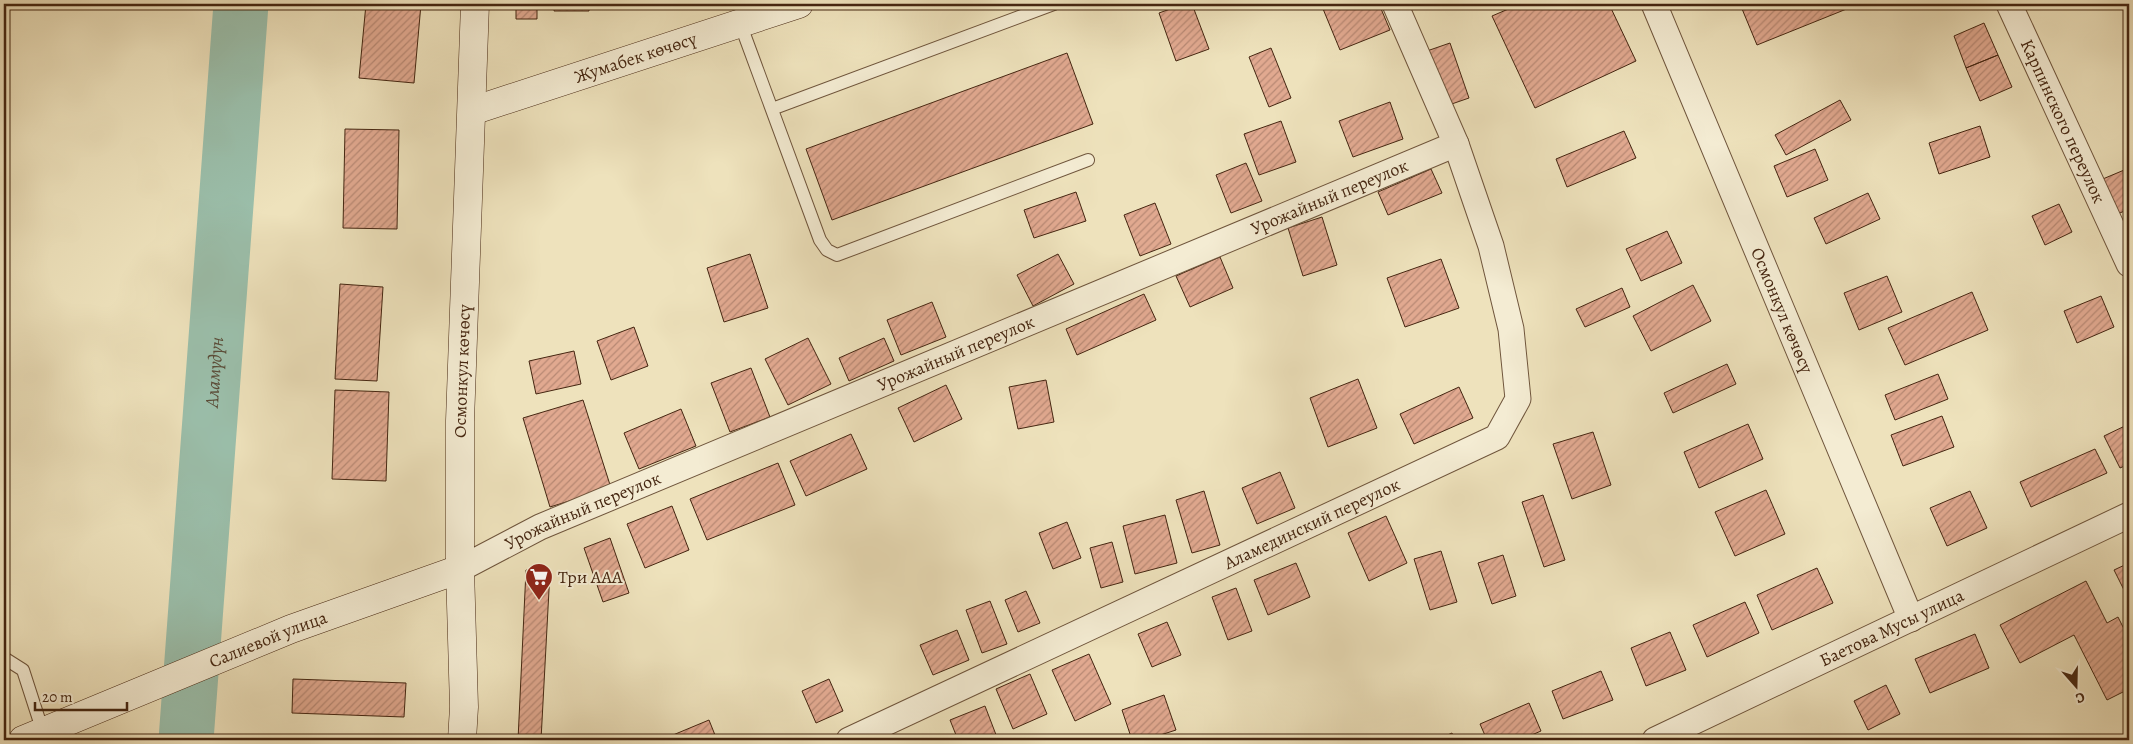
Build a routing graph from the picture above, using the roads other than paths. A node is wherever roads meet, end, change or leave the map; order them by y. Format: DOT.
graph roads {
  1 [pos="475,4"];
  2 [pos="799,4"];
  3 [pos="1054,4"];
  4 [pos="1395,4"];
  5 [pos="1654,4"];
  6 [pos="2010,4"];
  7 [pos="740,23"];
  8 [pos="772,109"];
  9 [pos="472,111"];
  10 [pos="1456,144"];
  11 [pos="1088,160"];
  12 [pos="2129,264"];
  13 [pos="2129,515"];
  14 [pos="460,569"];
  15 [pos="1911,619"];
  16 [pos="4,658"];
  17 [pos="41,733"];
  18 [pos="462,740"];
  19 [pos="849,740"];
  20 [pos="1655,740"];
  1 -- 9 [label="main road, Осмонкул көчөсү"];
  2 -- 7 [label="main road, Жумабек көчөсү"];
  3 -- 8 [label="lane"];
  4 -- 10 [label="street, Аламединский переулок"];
  5 -- 15 [label="street, Осмонкул көчөсү"];
  6 -- 12 [label="street, Карпинского переулок"];
  7 -- 8 [label="lane"];
  7 -- 9 [label="main road, Жумабек көчөсү"];
  8 -- 11 [label="lane"];
  9 -- 14 [label="main road, Осмонкул көчөсү"];
  10 -- 14 [label="street, Урожайный переулок"];
  10 -- 19 [label="street, Аламединский переулок"];
  13 -- 15 [label="street, Баетова Мусы улица"];
  14 -- 17 [label="main road, Салиевой улица"];
  14 -- 18 [label="main road, Осмонкул көчөсү"];
  15 -- 20 [label="street, Баетова Мусы улица"];
  16 -- 17 [label="lane"];
}
